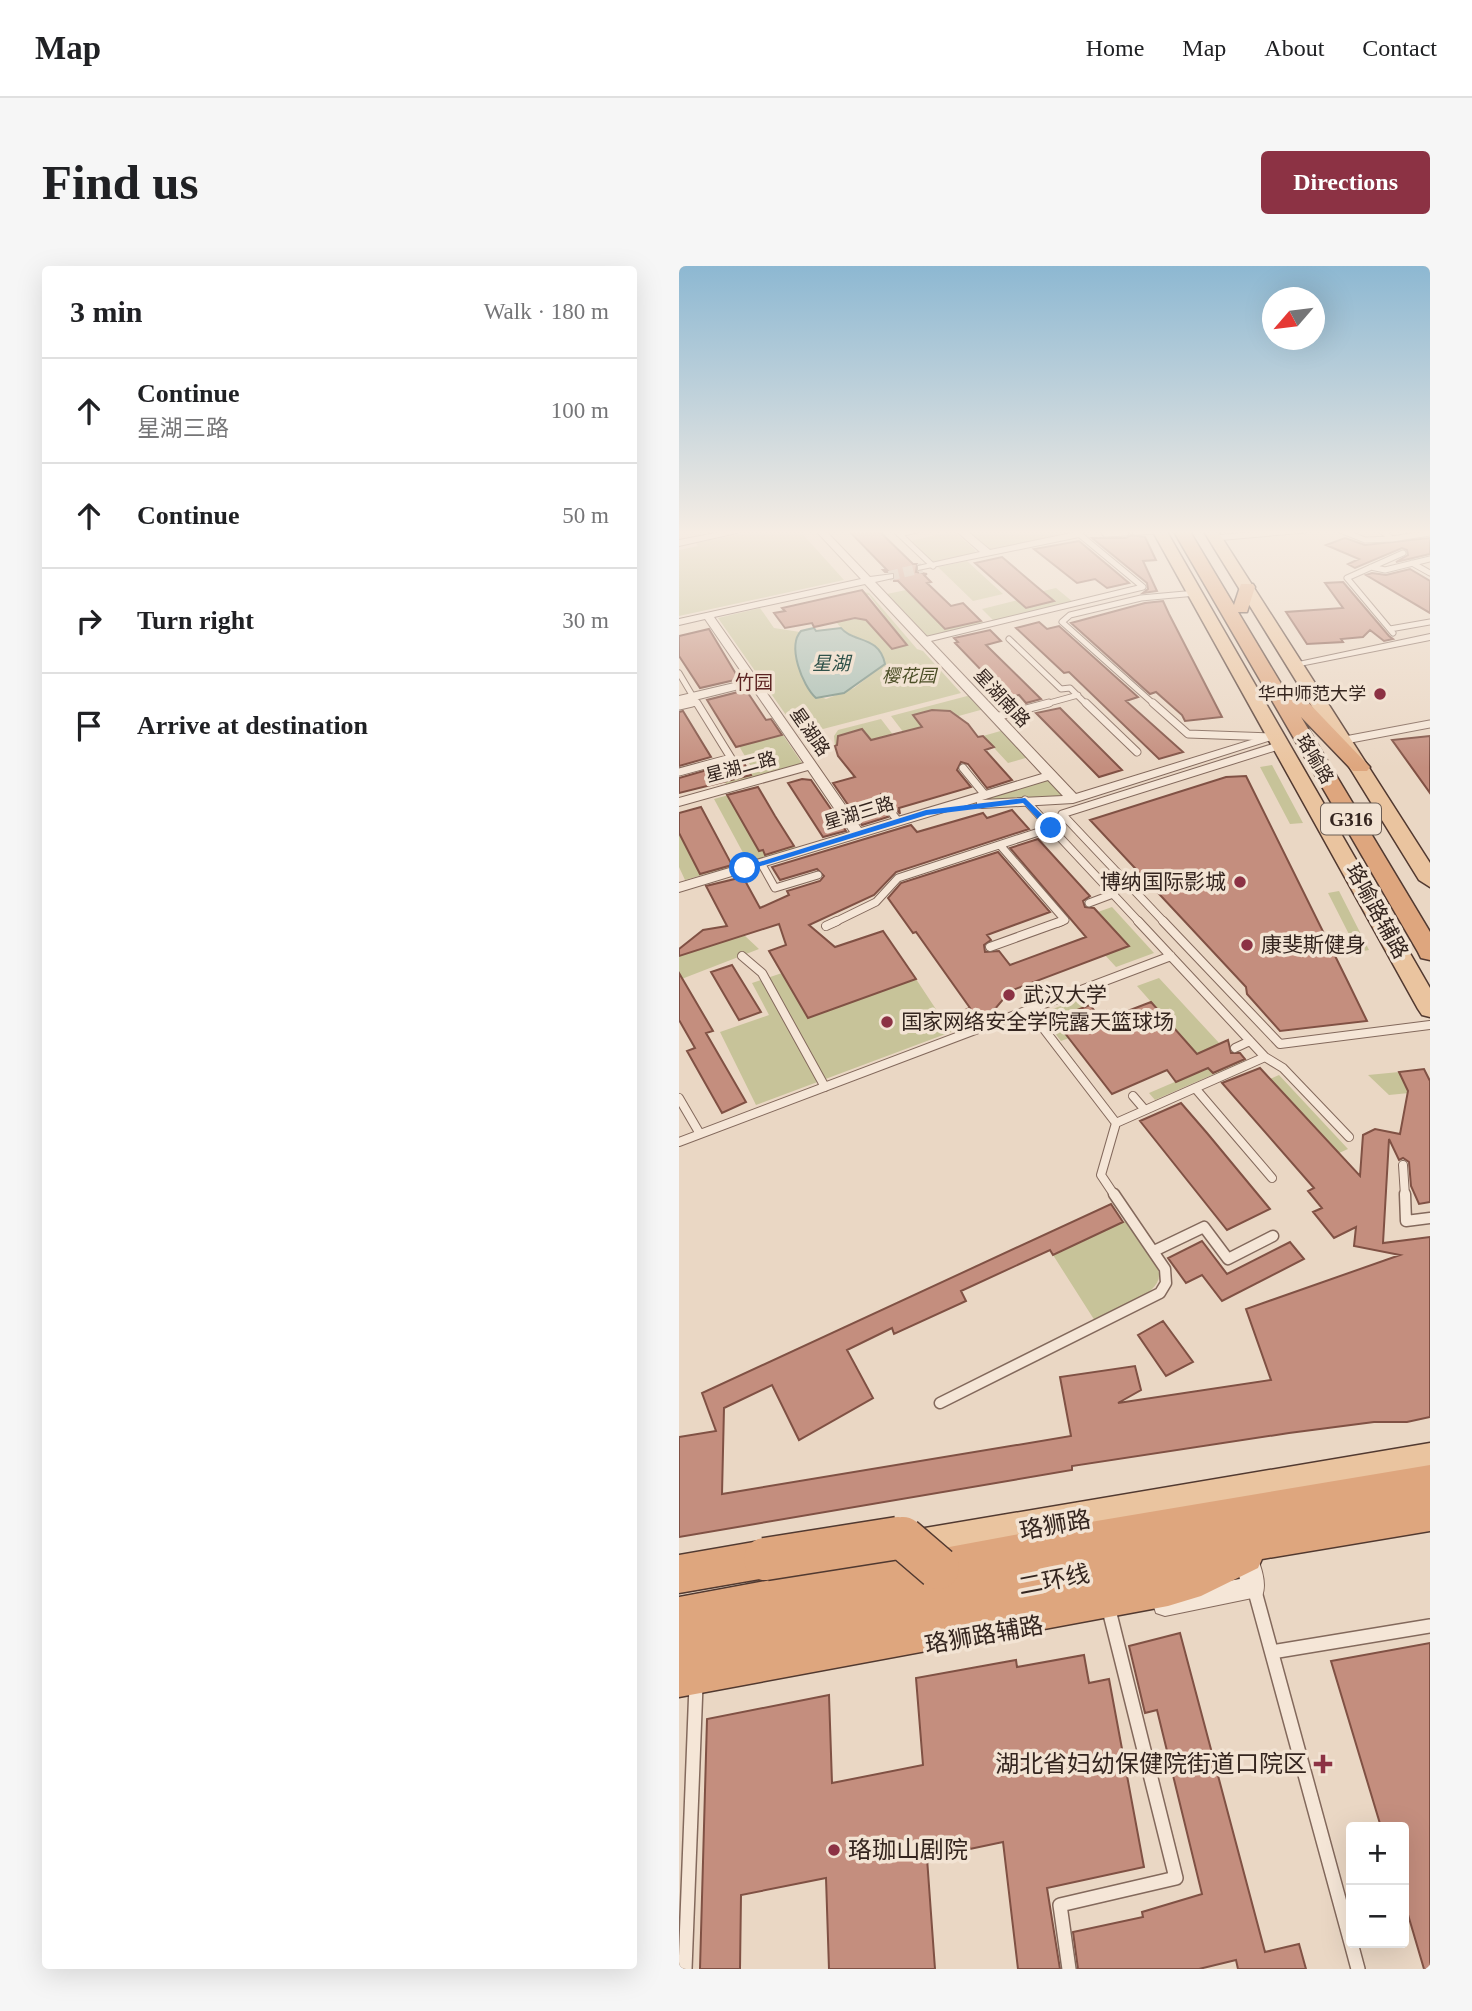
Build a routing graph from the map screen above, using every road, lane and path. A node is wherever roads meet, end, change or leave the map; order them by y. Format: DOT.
graph roads {
  1 [pos="738,609"];
  2 [pos="895,609"];
  3 [pos="1050,609"];
  4 [pos="1092,609"];
  5 [pos="1205,609"];
  6 [pos="1213,609"];
  7 [pos="1225,609"];
  8 [pos="1242,609"];
  9 [pos="1261,609"];
  10 [pos="1373,609"];
  11 [pos="708,616"];
  12 [pos="679,622"];
  13 [pos="1430,622"];
  14 [pos="1238,633"];
  15 [pos="1430,637"];
  16 [pos="1009,639"];
  17 [pos="924,640"];
  18 [pos="1296,664"];
  19 [pos="679,674"];
  20 [pos="754,682"];
  21 [pos="1272,686"];
  22 [pos="1078,695"];
  23 [pos="679,699"];
  24 [pos="695,699"];
  25 [pos="1296,701"];
  26 [pos="679,706"];
  27 [pos="996,717"];
  28 [pos="1430,724"];
  29 [pos="1279,739"];
  30 [pos="1339,741"];
  31 [pos="1137,752"];
  32 [pos="812,765"];
  33 [pos="963,768"];
  34 [pos="679,772"];
  35 [pos="1051,775"];
  36 [pos="985,795"];
  37 [pos="1073,799"];
  38 [pos="883,800"];
  39 [pos="1025,800"];
  40 [pos="679,802"];
  41 [pos="926,813"];
  42 [pos="898,821"];
  43 [pos="1051,828"];
  44 [pos="858,833"];
  45 [pos="1000,845"];
  46 [pos="1423,858"];
  47 [pos="761,863"];
  48 [pos="818,875"];
  49 [pos="1430,880"];
  50 [pos="679,888"];
  51 [pos="1113,894"];
  52 [pos="1090,903"];
  53 [pos="1430,918"];
  54 [pos="826,926"];
  55 [pos="990,947"];
  56 [pos="1430,952"];
  57 [pos="742,956"];
  58 [pos="1171,956"];
  59 [pos="1430,1009"];
  60 [pos="1030,1011"];
  61 [pos="1430,1025"];
  62 [pos="1251,1041"];
  63 [pos="1235,1048"];
  64 [pos="1265,1057"];
  65 [pos="825,1087"];
  66 [pos="1195,1088"];
  67 [pos="1133,1096"];
  68 [pos="679,1098"];
  69 [pos="1145,1110"];
  70 [pos="1116,1123"];
  71 [pos="700,1134"];
  72 [pos="1349,1137"];
  73 [pos="679,1142"];
  74 [pos="1403,1165"];
  75 [pos="1272,1178"];
  76 [pos="1430,1218"];
  77 [pos="1273,1236"];
  78 [pos="1154,1251"];
  79 [pos="940,1403"];
  80 [pos="1430,1459"];
  81 [pos="1430,1483"];
  82 [pos="1430,1513"];
  83 [pos="1430,1523"];
  84 [pos="938,1568"];
  85 [pos="1249,1572"];
  86 [pos="679,1574"];
  87 [pos="679,1587"];
  88 [pos="1110,1614"];
  89 [pos="679,1617"];
  90 [pos="1430,1626"];
  91 [pos="679,1650"];
  92 [pos="1272,1652"];
  93 [pos="683,1677"];
  94 [pos="1346,1925"];
  95 [pos="1353,1948"];
  96 [pos="685,1969"];
  97 [pos="1069,1969"];
  98 [pos="1359,1969"];
  1 -- 11 [label="street"];
  2 -- 17 [label="street, 星湖南路"];
  3 -- 17 [label="lane"];
  4 -- 29 [label="lane"];
  5 -- 29 [label="main road, 珞喻路辅路"];
  6 -- 14 [label="highway"];
  7 -- 14 [label="highway, 珞喻路 / G316"];
  8 -- 25 [label="highway, 珞喻路"];
  9 -- 18 [label="main road"];
  10 -- 13 [label="lane"];
  11 -- 12 [label="street"];
  11 -- 20 [label="street, 星湖路"];
  14 -- 21 [label="highway, 珞喻路 / G316"];
  15 -- 18 [label="street"];
  16 -- 22 [label="lane"];
  17 -- 27 [label="street, 星湖南路"];
  18 -- 30 [label="main road"];
  19 -- 24 [label="lane"];
  20 -- 24 [label="street"];
  20 -- 32 [label="street, 星湖路"];
  21 -- 29 [label="highway"];
  21 -- 56 [label="highway, 珞喻路 / G316"];
  22 -- 27 [label="lane"];
  22 -- 31 [label="lane"];
  23 -- 24 [label="street"];
  24 -- 26 [label="lane"];
  24 -- 34 [label="lane"];
  25 -- 30 [label="highway"];
  25 -- 53 [label="highway, 珞喻路 / G316"];
  27 -- 35 [label="street, 星湖南路"];
  28 -- 30 [label="lane"];
  29 -- 37 [label="street"];
  29 -- 59 [label="main road, 珞喻路辅路"];
  29 -- 61 [label="lane"];
  30 -- 46 [label="main road"];
  32 -- 40 [label="street, 星湖二路"];
  32 -- 44 [label="street, 星湖路"];
  33 -- 36 [label="lane"];
  35 -- 36 [label="street, 星湖三路"];
  35 -- 37 [label="street, 星湖南路"];
  36 -- 41 [label="street, 星湖三路"];
  37 -- 39 [label="street"];
  38 -- 42 [label="lane"];
  39 -- 41 [label="street"];
  39 -- 43 [label="lane"];
  41 -- 42 [label="street, 星湖三路"];
  42 -- 44 [label="street, 星湖三路"];
  43 -- 45 [label="lane"];
  43 -- 51 [label="lane"];
  44 -- 47 [label="street, 星湖三路"];
  45 -- 54 [label="lane"];
  45 -- 55 [label="lane"];
  46 -- 49 [label="main road"];
  47 -- 48 [label="lane"];
  47 -- 50 [label="street, 星湖三路"];
  51 -- 52 [label="lane"];
  51 -- 58 [label="lane"];
  57 -- 65 [label="lane"];
  58 -- 60 [label="lane"];
  58 -- 62 [label="lane"];
  60 -- 65 [label="lane"];
  60 -- 70 [label="lane"];
  62 -- 63 [label="lane"];
  62 -- 64 [label="lane"];
  64 -- 66 [label="lane"];
  64 -- 72 [label="lane"];
  65 -- 71 [label="lane"];
  66 -- 69 [label="lane"];
  66 -- 75 [label="lane"];
  67 -- 69 [label="lane"];
  68 -- 71 [label="lane"];
  69 -- 70 [label="lane"];
  70 -- 78 [label="lane"];
  71 -- 73 [label="lane"];
  74 -- 76 [label="lane"];
  77 -- 78 [label="lane"];
  78 -- 79 [label="lane"];
  80 -- 87 [label="main road, 珞狮路"];
  81 -- 84 [label="highway, 二环线"];
  82 -- 91 [label="highway, 二环线"];
  83 -- 85 [label="main road"];
  84 -- 86 [label="highway, bridge"];
  84 -- 89 [label="highway, 二环线"];
  85 -- 88 [label="street, 珞狮路辅路"];
  85 -- 92 [label="lane"];
  85 -- 93 [label="main road"];
  85 -- 93 [label="highway"];
  88 -- 93 [label="street, 珞狮路辅路"];
  88 -- 97 [label="lane"];
  90 -- 92 [label="lane"];
  92 -- 94 [label="lane"];
  93 -- 96 [label="lane"];
  95 -- 98 [label="lane"];
}
